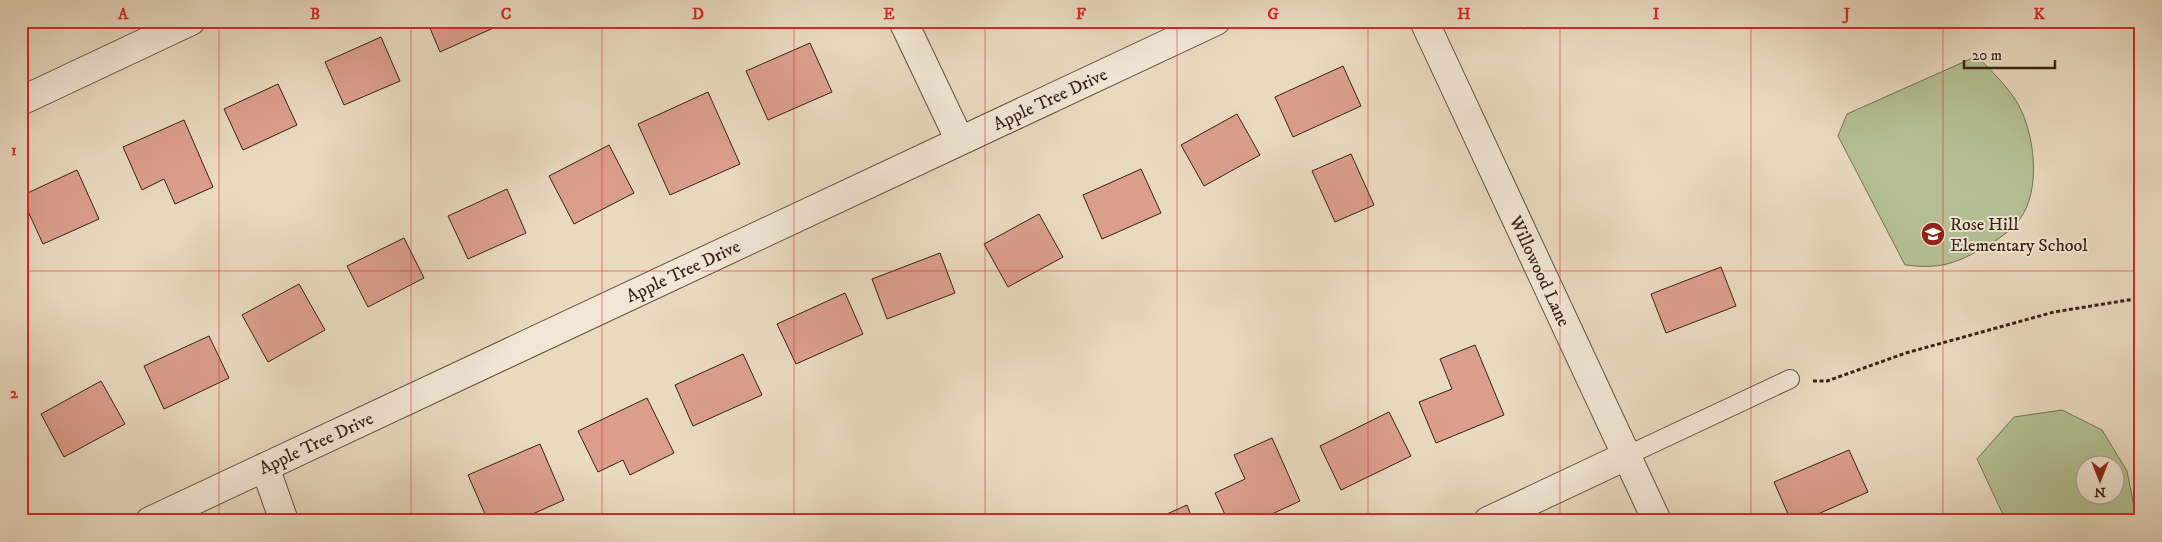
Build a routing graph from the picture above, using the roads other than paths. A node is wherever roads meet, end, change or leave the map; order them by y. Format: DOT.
graph roads {
  1 [pos="191,21"];
  2 [pos="902,21"];
  3 [pos="1216,21"];
  4 [pos="1424,21"];
  5 [pos="21,101"];
  6 [pos="960,141"];
  7 [pos="1790,380"];
  8 [pos="1626,456"];
  9 [pos="265,467"];
  10 [pos="150,521"];
  11 [pos="284,521"];
  12 [pos="1488,521"];
  13 [pos="1657,521"];
  1 -- 5 [label="street"];
  2 -- 6 [label="street"];
  3 -- 6 [label="street, Apple Tree Drive"];
  4 -- 8 [label="street, Willowood Lane"];
  6 -- 9 [label="street, Apple Tree Drive"];
  7 -- 8 [label="lane"];
  8 -- 12 [label="street"];
  8 -- 13 [label="street, Willowood Lane"];
  9 -- 10 [label="street, Apple Tree Drive"];
  9 -- 11 [label="street"];
}
